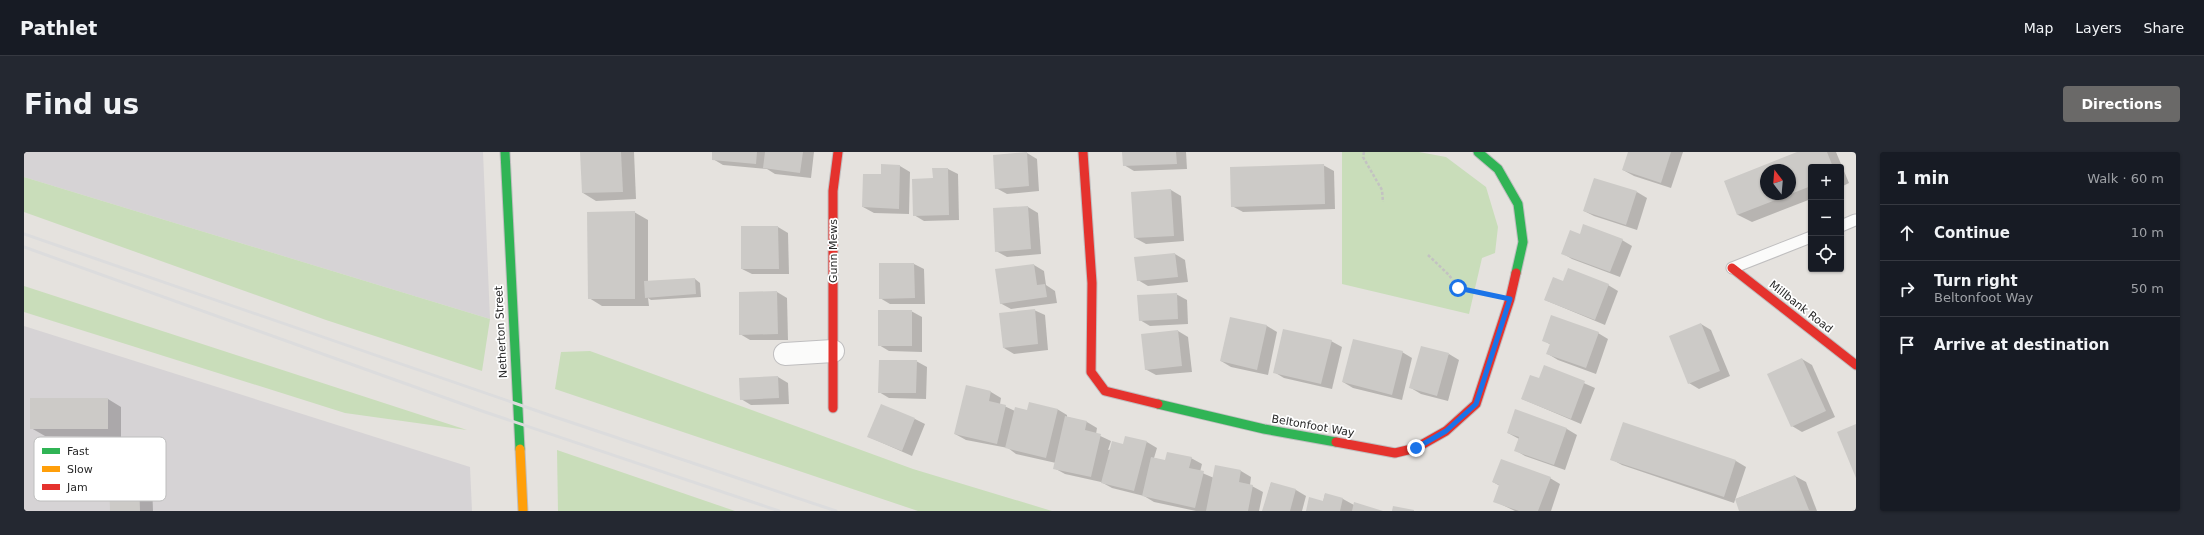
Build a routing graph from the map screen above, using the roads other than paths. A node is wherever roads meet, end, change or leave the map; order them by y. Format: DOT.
graph roads {
  1 [pos="505,152"];
  2 [pos="838,152"];
  3 [pos="1082,152"];
  4 [pos="1478,152"];
  5 [pos="1855,220"];
  6 [pos="1844,225"];
  7 [pos="1808,238"];
  8 [pos="1732,268"];
  9 [pos="833,351"];
  10 [pos="785,354"];
  11 [pos="1856,365"];
  12 [pos="833,408"];
  13 [pos="523,511"];
  1 -- 13 [label="street, Netherton Street"];
  2 -- 9 [label="street, Gunn Mews"];
  3 -- 4 [label="street, Beltonfoot Way"];
  5 -- 6 [label="lane"];
  7 -- 8 [label="lane"];
  8 -- 11 [label="street, Millbank Road"];
  9 -- 10 [label="street"];
  9 -- 12 [label="street, Gunn Mews"];
}
